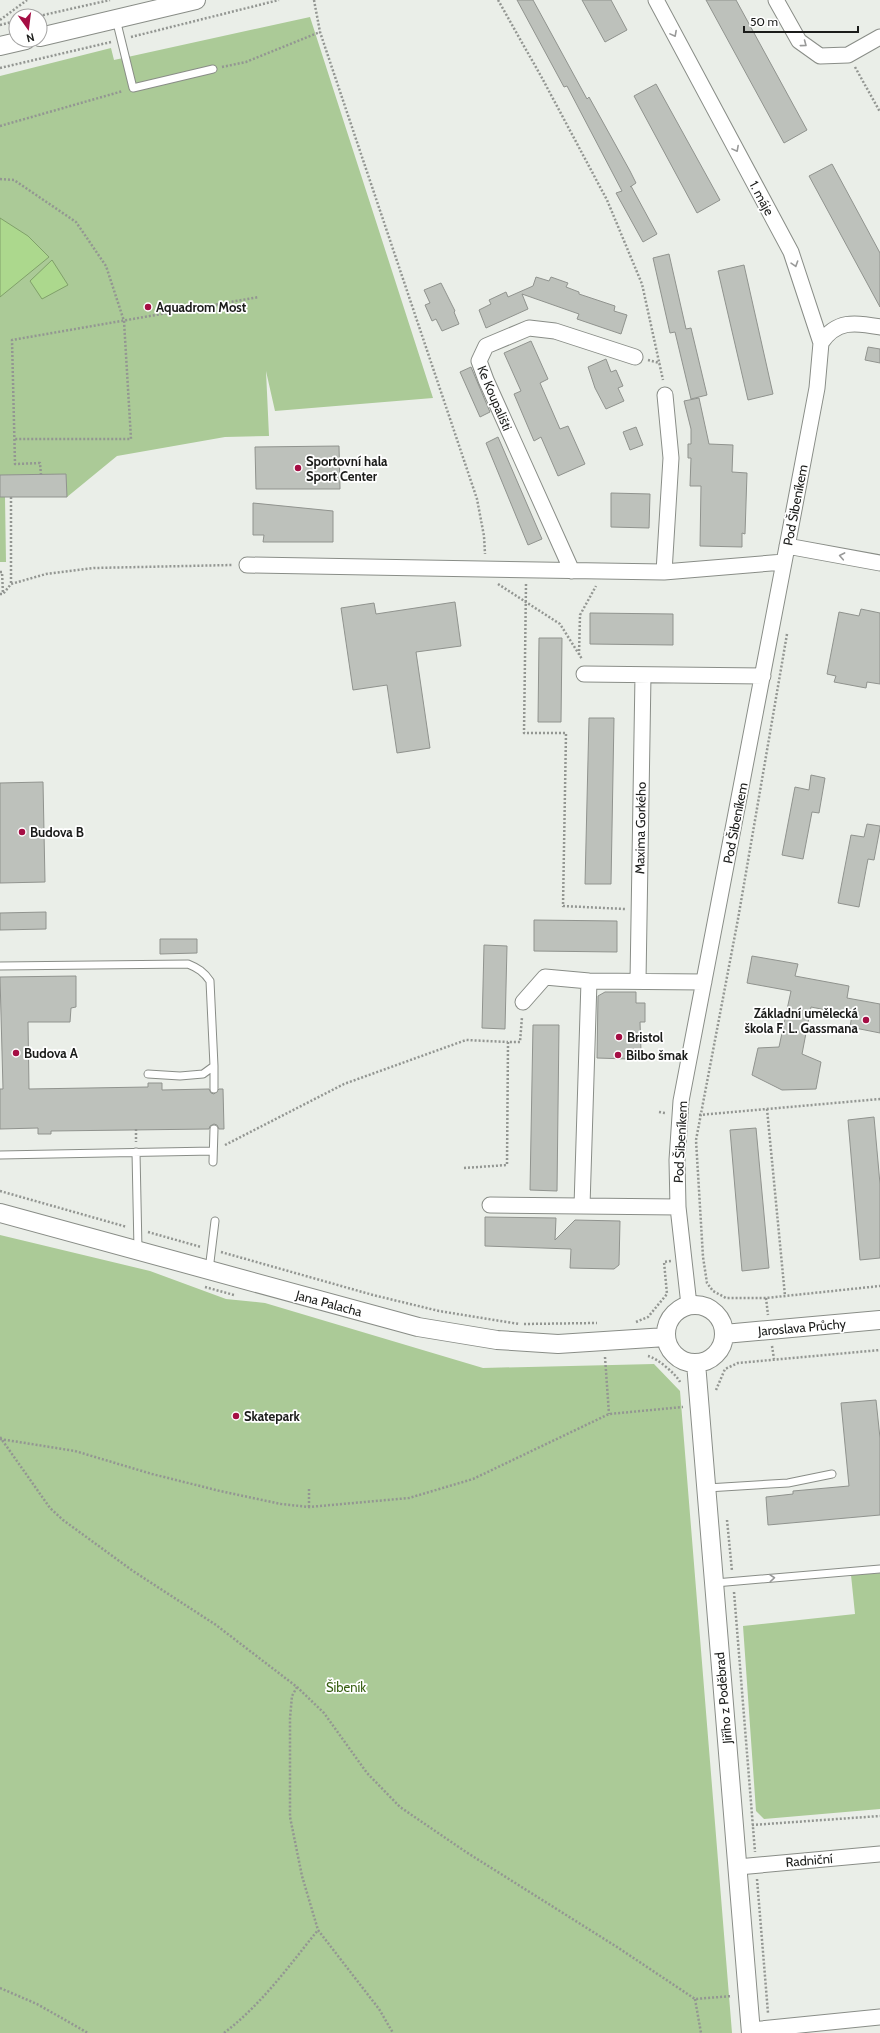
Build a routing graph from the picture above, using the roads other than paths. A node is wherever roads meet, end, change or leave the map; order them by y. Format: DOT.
graph roads {
  1 [pos="196,0"];
  2 [pos="656,0"];
  3 [pos="776,0"];
  4 [pos="116,19"];
  5 [pos="48,35"];
  6 [pos="880,37"];
  7 [pos="213,69"];
  8 [pos="880,327"];
  9 [pos="821,343"];
  10 [pos="635,357"];
  11 [pos="665,395"];
  12 [pos="787,546"];
  13 [pos="784,562"];
  14 [pos="880,563"];
  15 [pos="247,565"];
  16 [pos="572,571"];
  17 [pos="664,572"];
  18 [pos="587,674"];
  19 [pos="642,675"];
  20 [pos="763,676"];
  21 [pos="0,966"];
  22 [pos="589,981"];
  23 [pos="638,981"];
  24 [pos="704,982"];
  25 [pos="523,1002"];
  26 [pos="214,1066"];
  27 [pos="148,1074"];
  28 [pos="214,1089"];
  29 [pos="214,1129"];
  30 [pos="213,1151"];
  31 [pos="136,1152"];
  32 [pos="0,1155"];
  33 [pos="213,1162"];
  34 [pos="490,1205"];
  35 [pos="582,1206"];
  36 [pos="678,1206"];
  37 [pos="0,1213"];
  38 [pos="215,1221"];
  39 [pos="138,1251"];
  40 [pos="206,1278"];
  41 [pos="689,1305"];
  42 [pos="880,1320"];
  43 [pos="724,1334"];
  44 [pos="666,1337"];
  45 [pos="696,1363"];
  46 [pos="832,1474"];
  47 [pos="706,1488"];
  48 [pos="880,1569"];
  49 [pos="714,1583"];
  50 [pos="880,1854"];
  51 [pos="738,1867"];
  52 [pos="880,2017"];
  53 [pos="751,2031"];
  1 -- 4 [label="street"];
  2 -- 9 [label="street, 1. máje, one-way"];
  3 -- 6 [label="street, one-way"];
  4 -- 5 [label="street"];
  4 -- 7 [label="lane"];
  8 -- 9 [label="street"];
  9 -- 12 [label="street, Pod Šibeníkem"];
  10 -- 16 [label="street, Ke Koupališti"];
  11 -- 17 [label="street"];
  12 -- 13 [label="street, Pod Šibeníkem"];
  14 -- 12 [label="street, one-way"];
  13 -- 17 [label="street"];
  13 -- 20 [label="street, Pod Šibeníkem"];
  15 -- 16 [label="street"];
  16 -- 17 [label="street"];
  18 -- 19 [label="street"];
  19 -- 20 [label="street"];
  19 -- 23 [label="street, Maxima Gorkého"];
  20 -- 24 [label="street, Pod Šibeníkem"];
  21 -- 26 [label="lane"];
  22 -- 23 [label="street"];
  22 -- 25 [label="street"];
  22 -- 35 [label="street"];
  23 -- 24 [label="street"];
  24 -- 36 [label="street, Pod Šibeníkem"];
  26 -- 27 [label="lane"];
  26 -- 28 [label="lane"];
  29 -- 30 [label="lane"];
  30 -- 31 [label="lane"];
  30 -- 33 [label="lane"];
  31 -- 32 [label="lane"];
  31 -- 39 [label="lane"];
  34 -- 35 [label="street"];
  35 -- 36 [label="street"];
  36 -- 41 [label="street, Pod Šibeníkem"];
  37 -- 39 [label="street, Jana Palacha"];
  38 -- 40 [label="lane"];
  39 -- 40 [label="street, Jana Palacha"];
  40 -- 44 [label="street, Jana Palacha"];
  41 -- 43 [label="street"];
  41 -- 44 [label="street"];
  42 -- 43 [label="street, Jaroslava Průchy"];
  43 -- 45 [label="street"];
  44 -- 45 [label="street"];
  45 -- 47 [label="street, Jiřího z Poděbrad"];
  46 -- 47 [label="lane"];
  47 -- 49 [label="street, Jiřího z Poděbrad"];
  49 -- 48 [label="lane, one-way"];
  49 -- 51 [label="street, Jiřího z Poděbrad"];
  50 -- 51 [label="street, Radniční"];
  51 -- 53 [label="street, Jiřího z Poděbrad"];
  52 -- 53 [label="street"];
}
